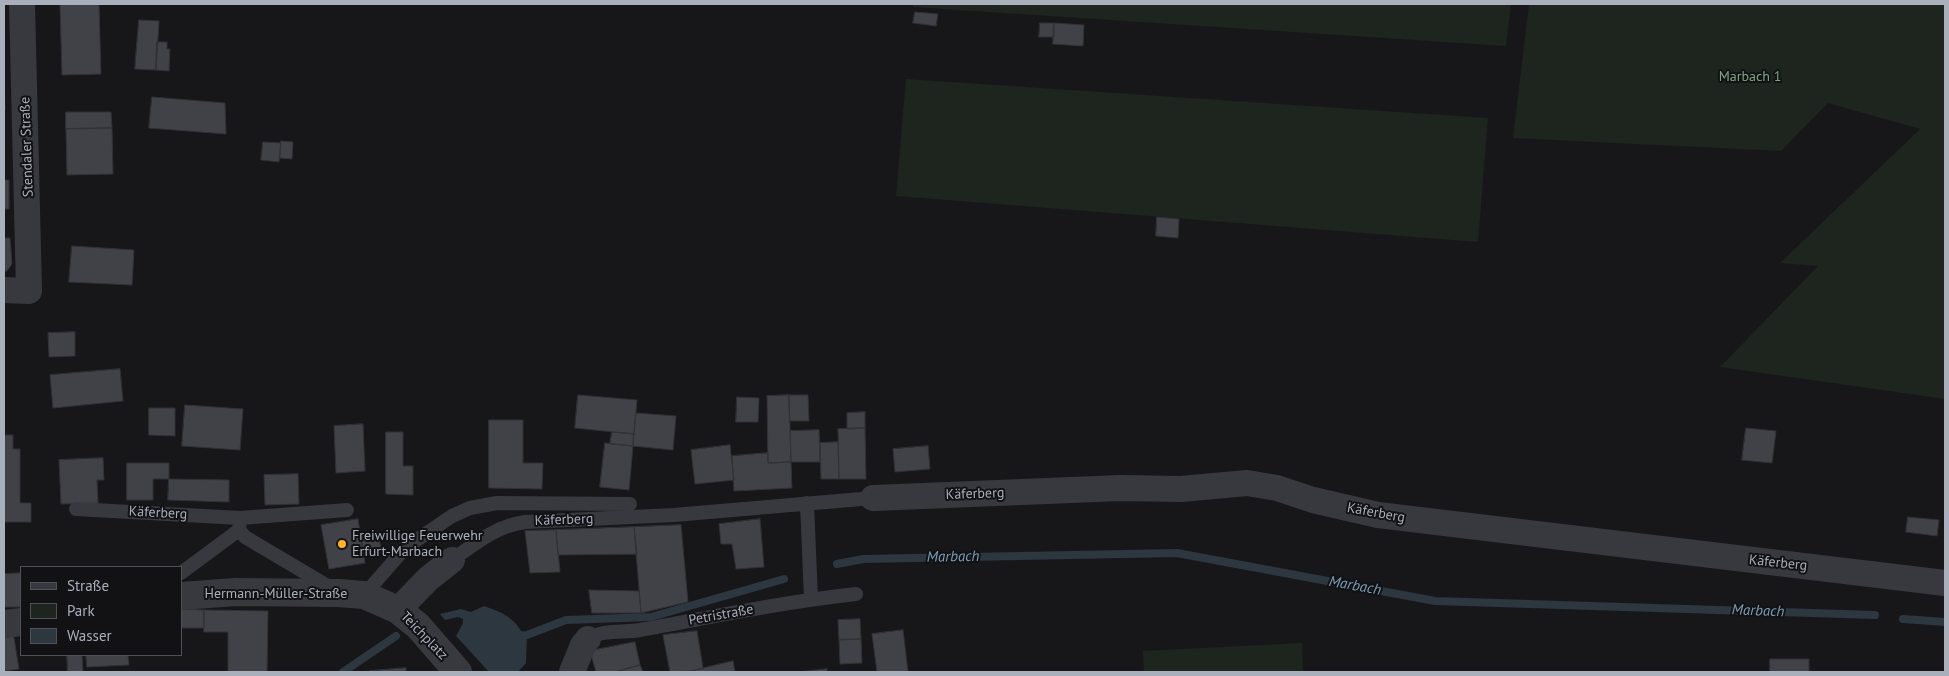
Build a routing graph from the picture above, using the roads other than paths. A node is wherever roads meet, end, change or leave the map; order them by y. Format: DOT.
graph roads {
  1 [pos="22,4"];
  2 [pos="16,290"];
  3 [pos="872,498"];
  4 [pos="806,503"];
  5 [pos="630,504"];
  6 [pos="76,509"];
  7 [pos="347,510"];
  8 [pos="240,524"];
  9 [pos="452,560"];
  10 [pos="182,572"];
  11 [pos="1945,583"];
  12 [pos="338,593"];
  13 [pos="856,594"];
  14 [pos="182,596"];
  15 [pos="364,596"];
  16 [pos="811,599"];
  17 [pos="398,610"];
  18 [pos="20,622"];
  19 [pos="4,624"];
  20 [pos="588,639"];
  21 [pos="458,672"];
  22 [pos="572,672"];
  1 -- 2 [label="street, Stendaler Straße"];
  3 -- 4 [label="lane, Käferberg"];
  3 -- 11 [label="street, Käferberg"];
  4 -- 9 [label="lane, Käferberg"];
  4 -- 16 [label="lane"];
  5 -- 15 [label="lane, Käferberg"];
  6 -- 8 [label="lane, Käferberg"];
  7 -- 8 [label="lane, Käferberg"];
  8 -- 10 [label="lane"];
  8 -- 12 [label="lane"];
  9 -- 17 [label="street, Teichplatz"];
  12 -- 14 [label="street, Hermann-Müller-Straße"];
  12 -- 15 [label="street, Hermann-Müller-Straße"];
  13 -- 16 [label="lane, Petristraße"];
  15 -- 17 [label="street, Hermann-Müller-Straße"];
  16 -- 20 [label="lane, Petristraße"];
  17 -- 21 [label="street, Teichplatz"];
  18 -- 19 [label="street"];
  20 -- 22 [label="street"];
}
